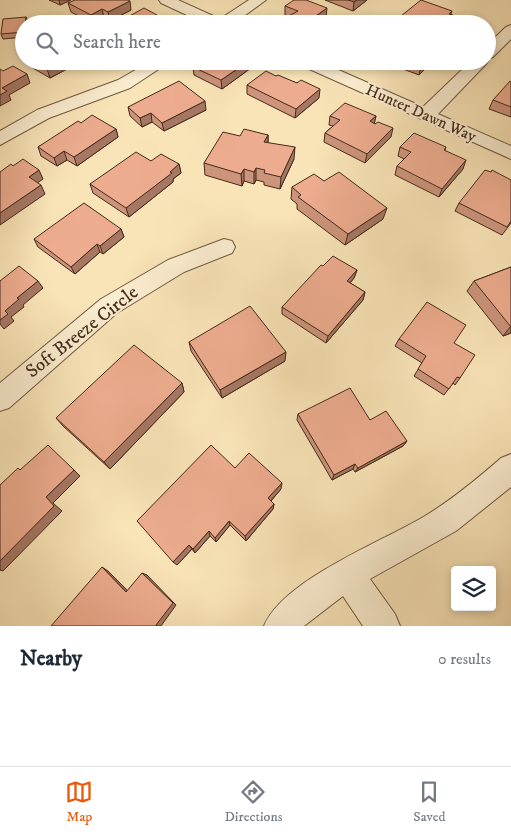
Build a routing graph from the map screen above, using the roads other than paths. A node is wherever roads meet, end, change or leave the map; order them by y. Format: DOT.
graph roads {
  1 [pos="166,0"];
  2 [pos="259,0"];
  3 [pos="200,15"];
  4 [pos="235,15"];
  5 [pos="511,30"];
  6 [pos="496,45"];
  7 [pos="148,70"];
  8 [pos="324,70"];
  9 [pos="471,70"];
  10 [pos="426,116"];
  11 [pos="0,139"];
  12 [pos="511,153"];
  13 [pos="224,247"];
  14 [pos="0,399"];
  15 [pos="511,468"];
  16 [pos="347,574"];
  17 [pos="281,626"];
  18 [pos="383,626"];
  1 -- 3 [label="street"];
  2 -- 4 [label="street"];
  5 -- 6 [label="street"];
  7 -- 11 [label="street"];
  8 -- 10 [label="street, Hunter Dawn Way"];
  9 -- 10 [label="street"];
  10 -- 12 [label="street, Hunter Dawn Way"];
  13 -- 14 [label="street, Soft Breeze Circle"];
  15 -- 16 [label="street"];
  16 -- 17 [label="street"];
  16 -- 18 [label="street"];
}
